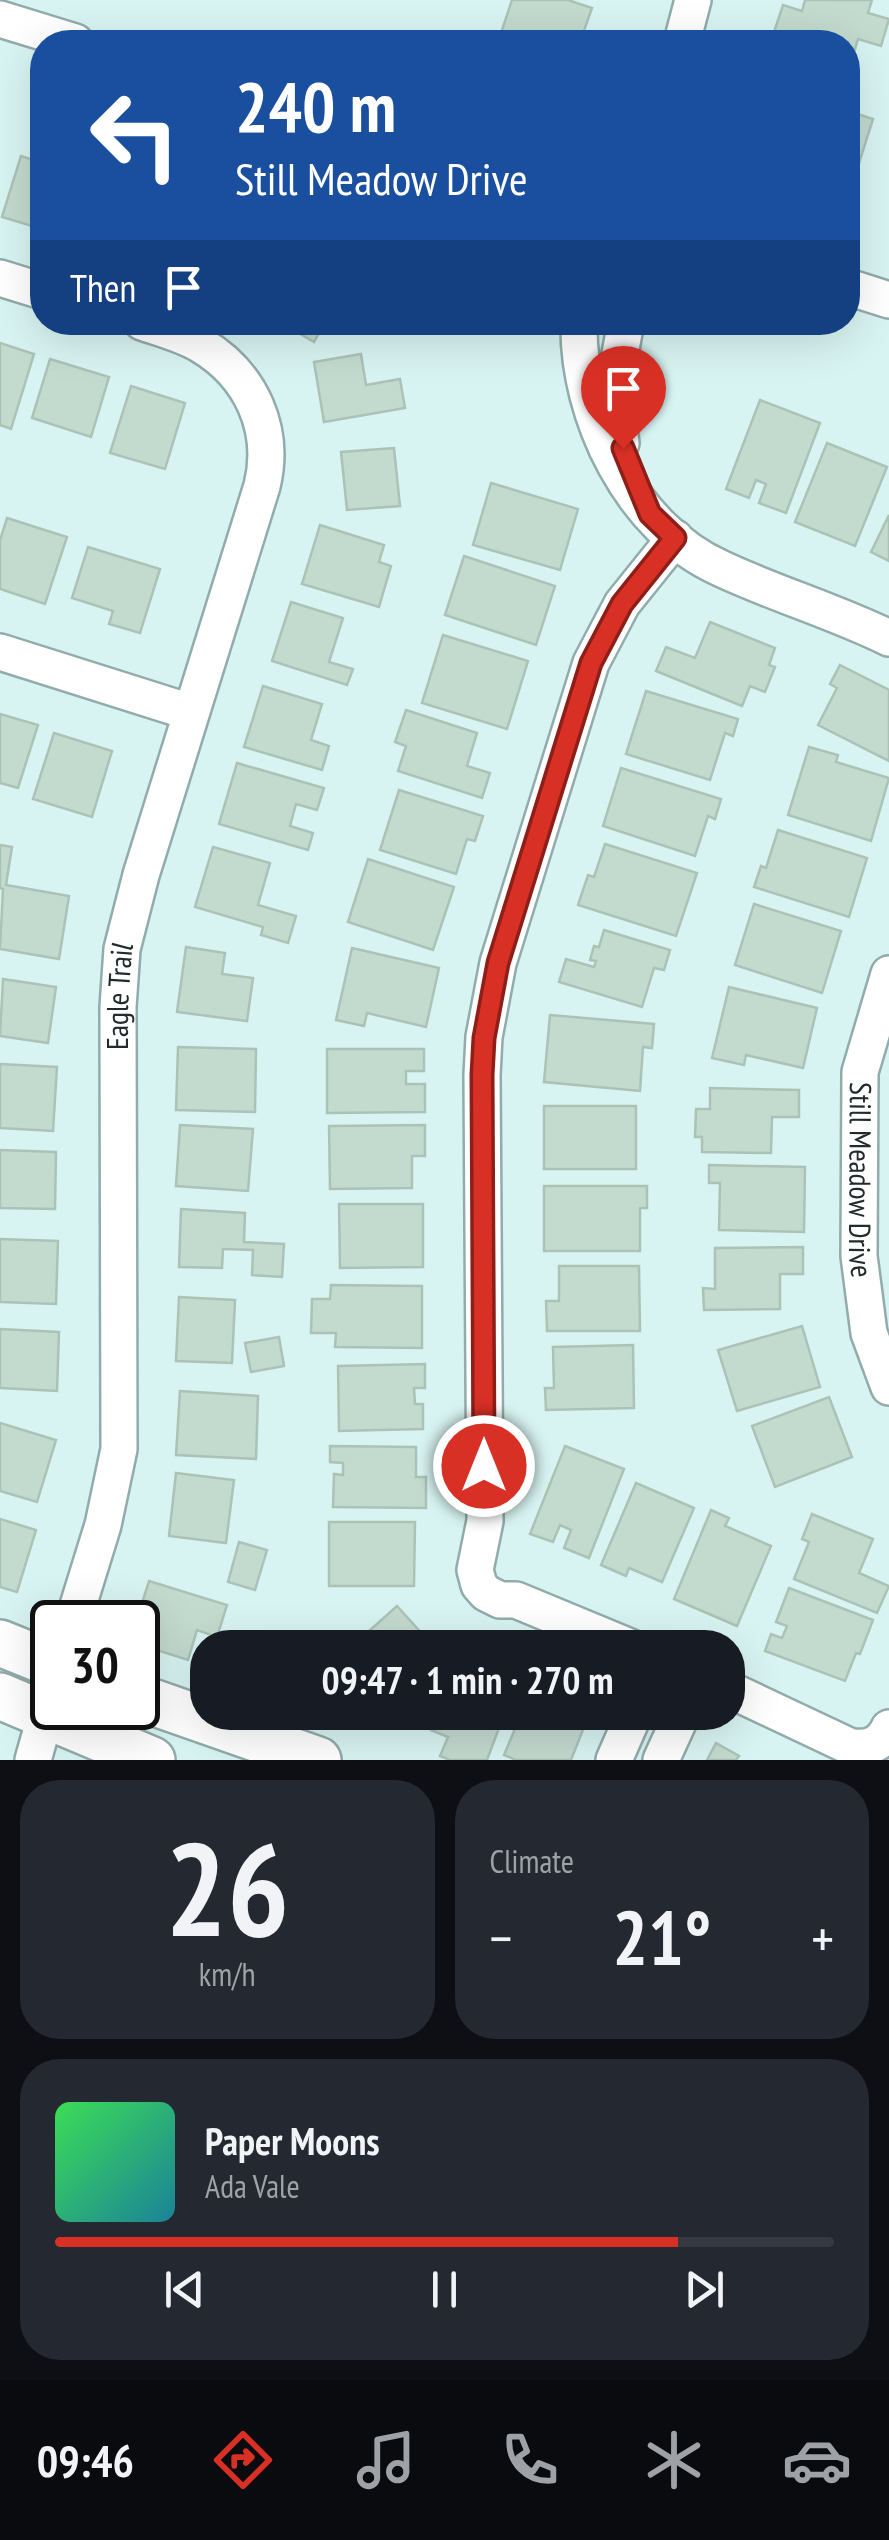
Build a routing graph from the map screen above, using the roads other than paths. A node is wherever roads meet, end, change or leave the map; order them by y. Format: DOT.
graph roads {
  1 [pos="693,0"];
  2 [pos="0,19"];
  3 [pos="36,30"];
  4 [pos="685,30"];
  5 [pos="0,278"];
  6 [pos="30,288"];
  7 [pos="860,291"];
  8 [pos="889,300"];
  9 [pos="176,335"];
  10 [pos="578,335"];
  11 [pos="623,335"];
  12 [pos="662,526"];
  13 [pos="889,638"];
  14 [pos="0,652"];
  15 [pos="190,712"];
  16 [pos="889,974"];
  17 [pos="889,1387"];
  18 [pos="81,1600"];
  19 [pos="588,1630"];
  20 [pos="0,1643"];
  21 [pos="30,1655"];
  22 [pos="0,1696"];
  23 [pos="745,1697"];
  24 [pos="30,1701"];
  25 [pos="160,1705"];
  26 [pos="42,1730"];
  27 [pos="97,1730"];
  28 [pos="627,1730"];
  29 [pos="674,1730"];
  30 [pos="879,1738"];
  31 [pos="32,1760"];
  32 [pos="152,1760"];
  33 [pos="318,1760"];
  34 [pos="614,1760"];
  35 [pos="661,1760"];
  1 -- 4 [label="street"];
  2 -- 3 [label="street"];
  5 -- 6 [label="street"];
  7 -- 8 [label="street"];
  9 -- 15 [label="street, Eagle Trail"];
  10 -- 12 [label="street"];
  11 -- 12 [label="street"];
  12 -- 13 [label="street"];
  12 -- 19 [label="street"];
  14 -- 15 [label="street"];
  15 -- 18 [label="street, Eagle Trail"];
  16 -- 17 [label="street, Still Meadow Drive"];
  20 -- 21 [label="main road"];
  22 -- 24 [label="main road"];
  23 -- 30 [label="street"];
  25 -- 33 [label="main road"];
  26 -- 31 [label="street"];
  27 -- 32 [label="main road"];
  28 -- 34 [label="street"];
  29 -- 35 [label="street"];
}
